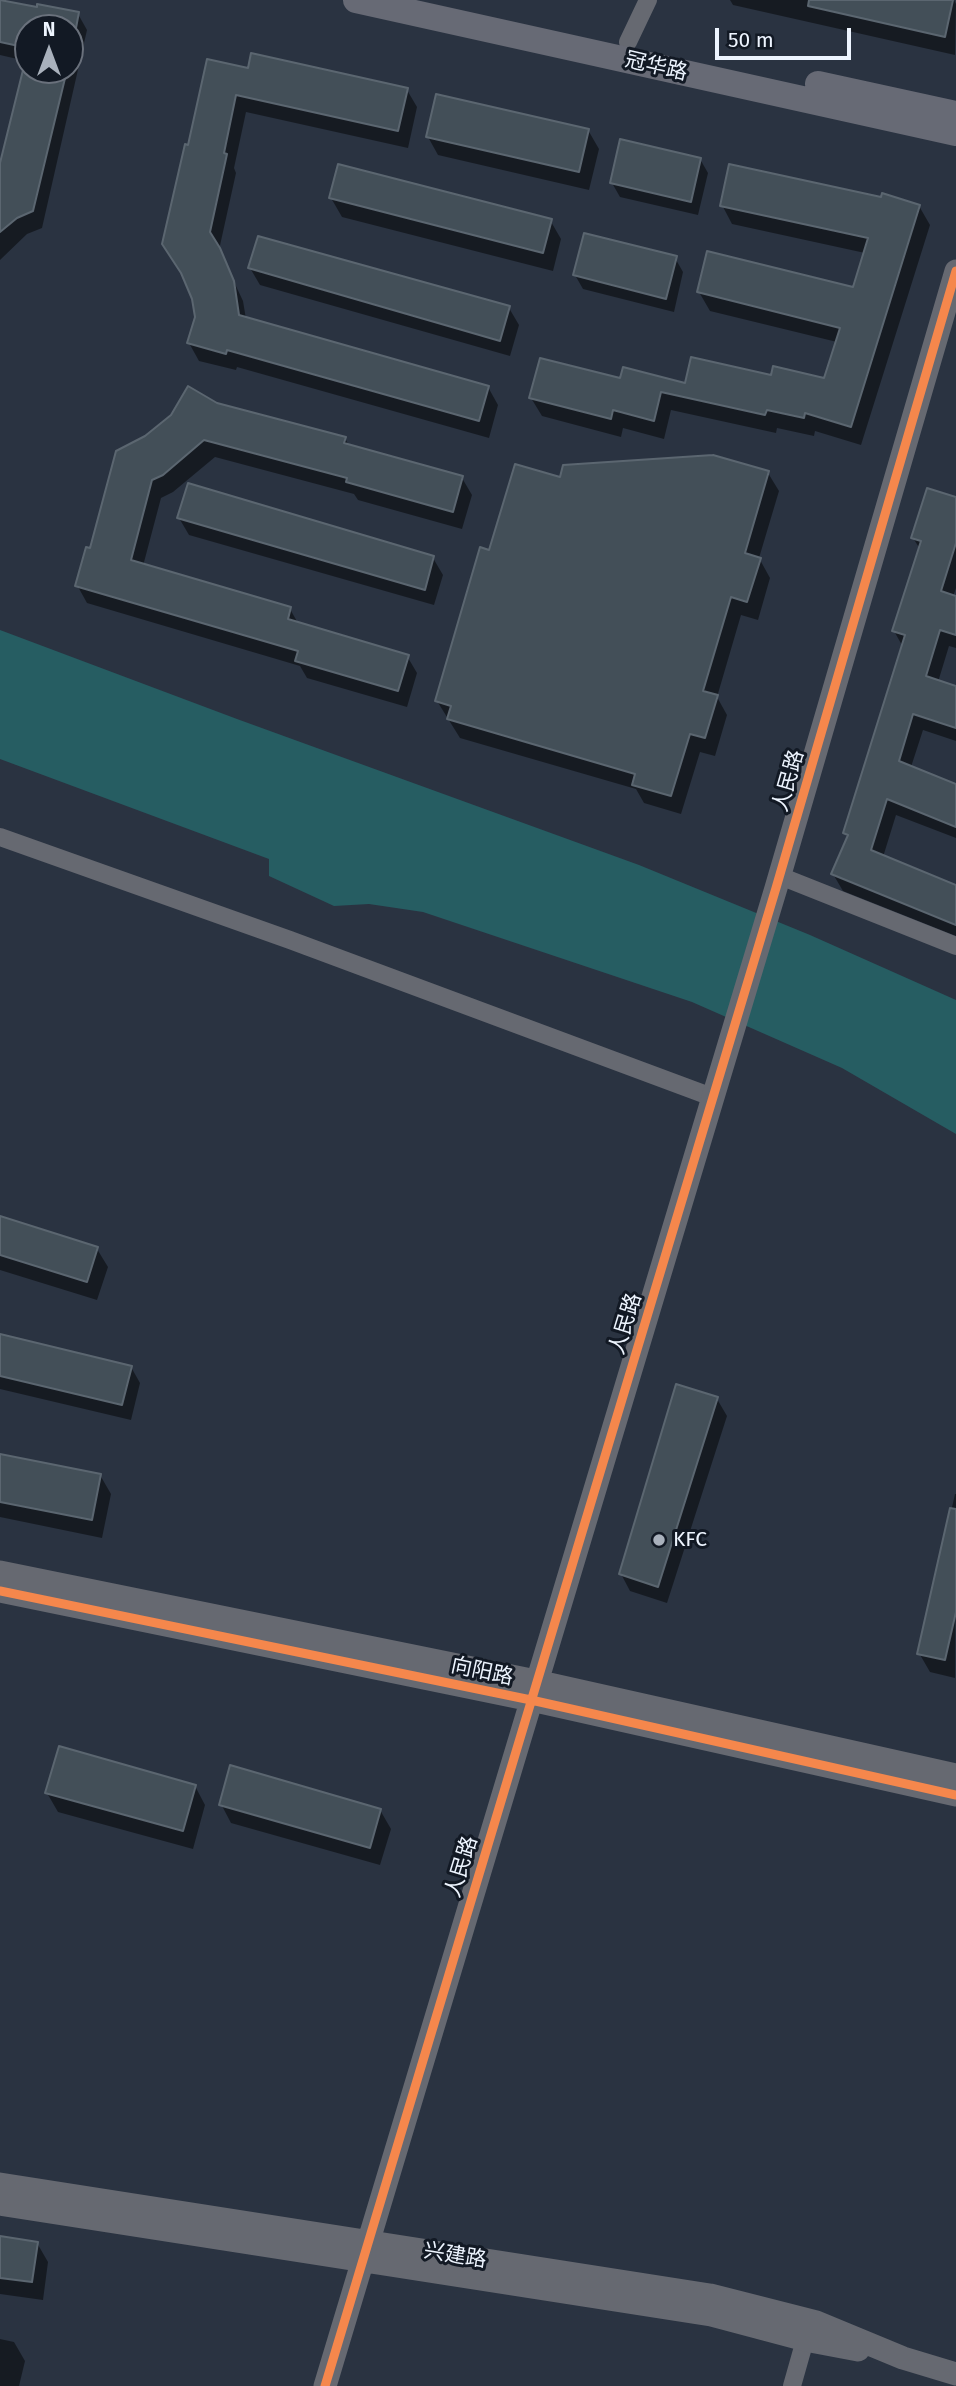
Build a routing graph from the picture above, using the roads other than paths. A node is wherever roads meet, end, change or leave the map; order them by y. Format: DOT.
graph roads {
  1 [pos="356,0"];
  2 [pos="426,0"];
  3 [pos="648,0"];
  4 [pos="628,42"];
  5 [pos="956,114"];
  6 [pos="956,133"];
  7 [pos="956,271"];
  8 [pos="0,837"];
  9 [pos="780,876"];
  10 [pos="956,946"];
  11 [pos="712,1097"];
  12 [pos="0,1572"];
  13 [pos="0,1591"];
  14 [pos="533,1690"];
  15 [pos="956,1775"];
  16 [pos="956,1795"];
  17 [pos="0,2184"];
  18 [pos="0,2204"];
  19 [pos="364,2252"];
  20 [pos="805,2340"];
  21 [pos="903,2358"];
  22 [pos="956,2374"];
  23 [pos="325,2386"];
  24 [pos="792,2386"];
  1 -- 6 [label="main road, 冠华路"];
  2 -- 4 [label="main road, 冠华路"];
  3 -- 4 [label="street"];
  4 -- 5 [label="main road, 冠华路"];
  7 -- 9 [label="street, 人民路"];
  8 -- 11 [label="street"];
  9 -- 10 [label="street"];
  9 -- 11 [label="street, 人民路"];
  11 -- 14 [label="street, 人民路"];
  12 -- 14 [label="street, 向阳路"];
  13 -- 14 [label="street, 向阳路"];
  14 -- 15 [label="street, 向阳路"];
  14 -- 16 [label="street, 向阳路"];
  14 -- 19 [label="street, 人民路"];
  17 -- 19 [label="street, 兴建路"];
  18 -- 19 [label="street, 兴建路"];
  19 -- 20 [label="street, 兴建路"];
  19 -- 21 [label="street, 兴建路"];
  19 -- 23 [label="street, 人民路"];
  20 -- 21 [label="street, 兴建路"];
  20 -- 24 [label="street"];
  21 -- 22 [label="street, 兴建路"];
}
